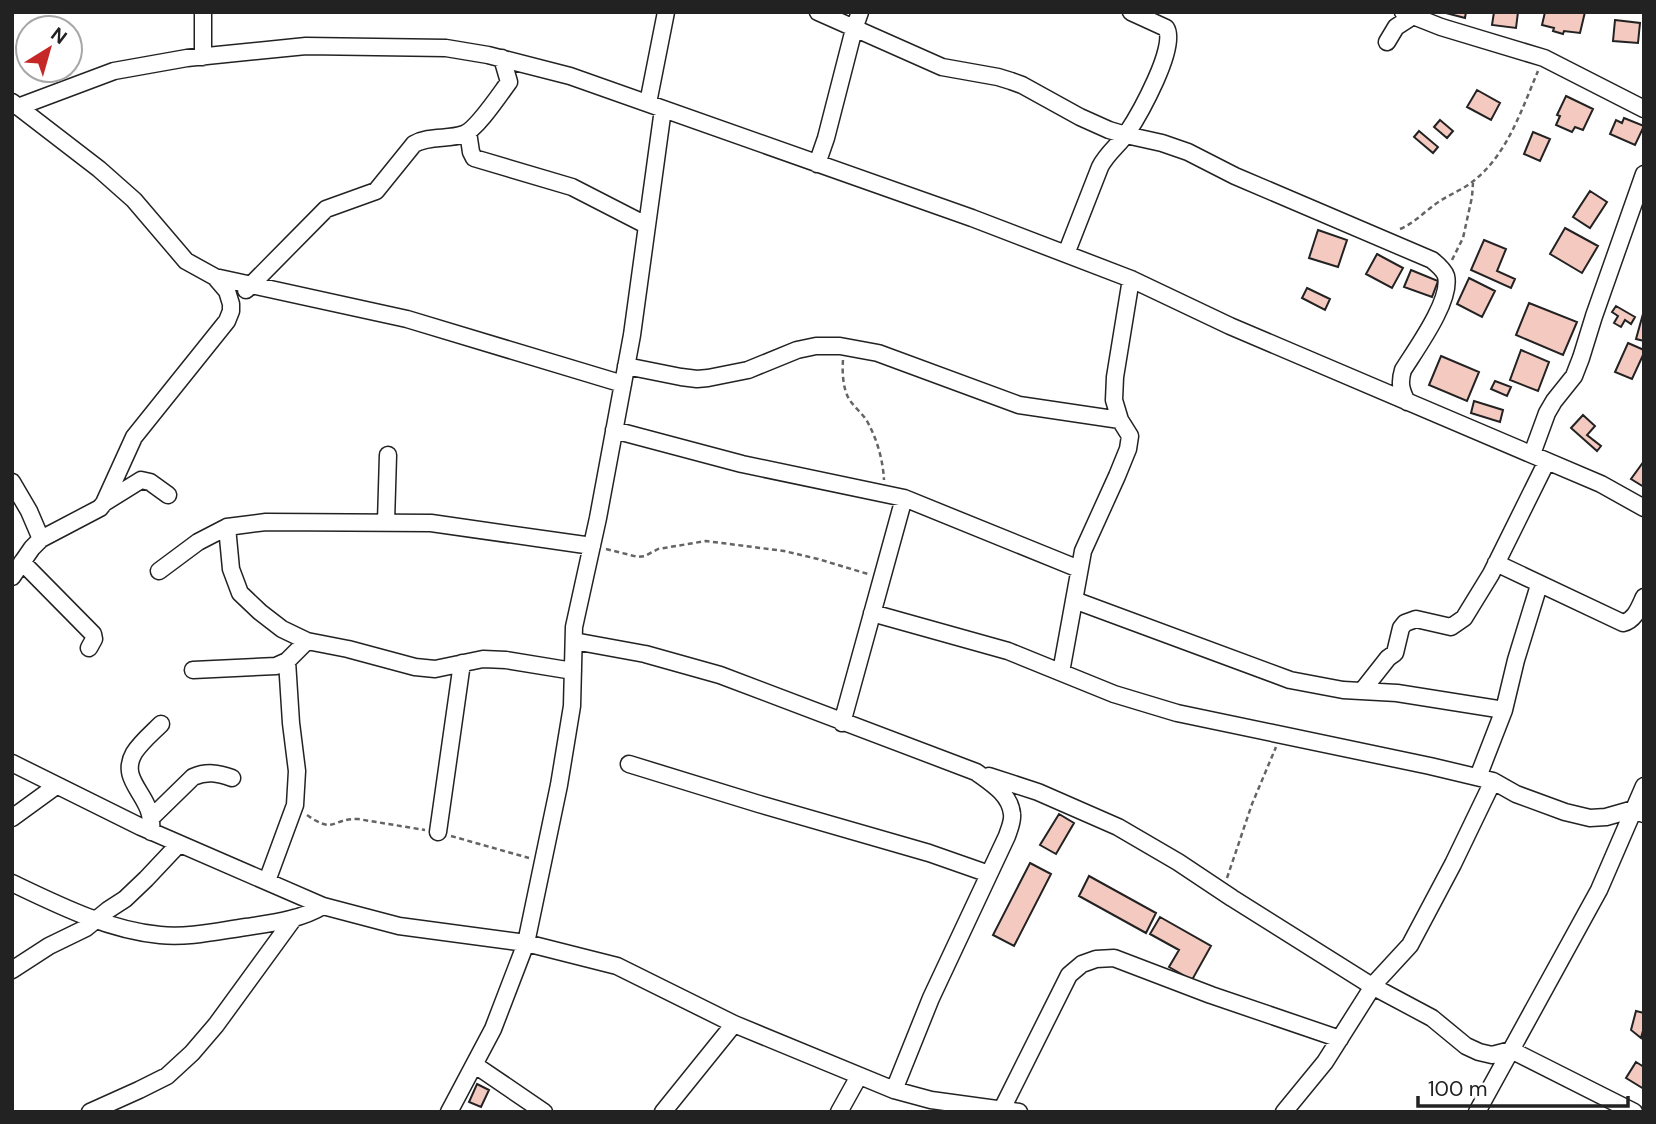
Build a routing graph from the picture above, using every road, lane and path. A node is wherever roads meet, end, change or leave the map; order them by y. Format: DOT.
graph roads {
  1 [pos="203,12"];
  2 [pos="666,12"];
  3 [pos="818,12"];
  4 [pos="860,12"];
  5 [pos="1131,12"];
  6 [pos="1408,14"];
  7 [pos="1165,20"];
  8 [pos="854,29"];
  9 [pos="1387,42"];
  10 [pos="203,57"];
  11 [pos="502,58"];
  12 [pos="1544,58"];
  13 [pos="15,104"];
  14 [pos="656,106"];
  15 [pos="1644,109"];
  16 [pos="468,132"];
  17 [pos="1126,135"];
  18 [pos="817,164"];
  19 [pos="1644,174"];
  20 [pos="1473,181"];
  21 [pos="646,225"];
  22 [pos="1379,238"];
  23 [pos="1066,254"];
  24 [pos="1446,276"];
  25 [pos="215,277"];
  26 [pos="1131,279"];
  27 [pos="251,285"];
  28 [pos="231,304"];
  29 [pos="845,347"];
  30 [pos="626,366"];
  31 [pos="623,384"];
  32 [pos="1407,402"];
  33 [pos="1120,420"];
  34 [pos="614,430"];
  35 [pos="388,455"];
  36 [pos="1540,458"];
  37 [pos="12,482"];
  38 [pos="885,494"];
  39 [pos="168,495"];
  40 [pos="904,498"];
  41 [pos="104,503"];
  42 [pos="1644,508"];
  43 [pos="386,522"];
  44 [pos="227,527"];
  45 [pos="41,539"];
  46 [pos="592,546"];
  47 [pos="22,562"];
  48 [pos="1496,563"];
  49 [pos="1079,569"];
  50 [pos="159,571"];
  51 [pos="12,578"];
  52 [pos="882,578"];
  53 [pos="1539,585"];
  54 [pos="1644,597"];
  55 [pos="1074,600"];
  56 [pos="872,613"];
  57 [pos="307,641"];
  58 [pos="574,641"];
  59 [pos="89,648"];
  60 [pos="287,661"];
  61 [pos="462,663"];
  62 [pos="193,670"];
  63 [pos="573,671"];
  64 [pos="1061,672"];
  65 [pos="1362,691"];
  66 [pos="1504,710"];
  67 [pos="842,723"];
  68 [pos="161,724"];
  69 [pos="1281,734"];
  70 [pos="12,763"];
  71 [pos="629,764"];
  72 [pos="976,772"];
  73 [pos="232,778"];
  74 [pos="1486,779"];
  75 [pos="56,786"];
  76 [pos="1644,786"];
  77 [pos="295,805"];
  78 [pos="1639,811"];
  79 [pos="12,818"];
  80 [pos="151,825"];
  81 [pos="438,832"];
  82 [pos="179,844"];
  83 [pos="542,862"];
  84 [pos="989,874"];
  85 [pos="267,881"];
  86 [pos="12,883"];
  87 [pos="1221,891"];
  88 [pos="323,906"];
  89 [pos="294,918"];
  90 [pos="97,919"];
  91 [pos="526,943"];
  92 [pos="12,970"];
  93 [pos="1373,986"];
  94 [pos="734,1024"];
  95 [pos="1340,1039"];
  96 [pos="1511,1050"];
  97 [pos="475,1065"];
  98 [pos="859,1076"];
  99 [pos="894,1090"];
  100 [pos="1002,1109"];
  101 [pos="90,1112"];
  102 [pos="449,1112"];
  103 [pos="544,1112"];
  104 [pos="663,1112"];
  105 [pos="839,1112"];
  106 [pos="1019,1112"];
  107 [pos="1284,1112"];
  108 [pos="1477,1112"];
  109 [pos="1634,1112"];
  1 -- 10 [label="street"];
  2 -- 14 [label="street"];
  3 -- 8 [label="street"];
  4 -- 8 [label="street"];
  5 -- 7 [label="street"];
  6 -- 9 [label="street"];
  6 -- 12 [label="street"];
  7 -- 17 [label="street"];
  8 -- 17 [label="street"];
  8 -- 18 [label="street"];
  10 -- 11 [label="street"];
  10 -- 13 [label="street"];
  11 -- 14 [label="street"];
  11 -- 16 [label="street"];
  12 -- 15 [label="street"];
  12 -- 20 [label="path"];
  13 -- 25 [label="street"];
  14 -- 18 [label="street"];
  14 -- 21 [label="street"];
  16 -- 21 [label="street"];
  16 -- 27 [label="street"];
  17 -- 22 [label="street"];
  17 -- 23 [label="street"];
  18 -- 23 [label="street"];
  19 -- 36 [label="street"];
  20 -- 22 [label="path"];
  20 -- 24 [label="path"];
  21 -- 30 [label="street"];
  22 -- 24 [label="street"];
  23 -- 26 [label="street"];
  24 -- 32 [label="street"];
  25 -- 27 [label="street"];
  25 -- 28 [label="street"];
  26 -- 32 [label="street"];
  26 -- 33 [label="street"];
  27 -- 28 [label="street"];
  27 -- 31 [label="street"];
  28 -- 41 [label="street"];
  29 -- 30 [label="street"];
  29 -- 33 [label="street"];
  29 -- 38 [label="path"];
  30 -- 31 [label="street"];
  31 -- 34 [label="street"];
  32 -- 36 [label="street"];
  33 -- 49 [label="street"];
  34 -- 38 [label="street"];
  34 -- 46 [label="street"];
  35 -- 43 [label="street"];
  36 -- 42 [label="street"];
  36 -- 48 [label="street"];
  37 -- 45 [label="street"];
  38 -- 40 [label="street"];
  39 -- 41 [label="street"];
  40 -- 49 [label="street"];
  40 -- 52 [label="street"];
  41 -- 45 [label="street"];
  43 -- 44 [label="street"];
  43 -- 46 [label="street"];
  44 -- 50 [label="street"];
  44 -- 57 [label="street"];
  45 -- 47 [label="street"];
  46 -- 52 [label="path"];
  46 -- 58 [label="street"];
  47 -- 51 [label="street"];
  47 -- 59 [label="street"];
  48 -- 53 [label="street"];
  48 -- 65 [label="street"];
  49 -- 55 [label="street"];
  52 -- 56 [label="street"];
  53 -- 54 [label="street"];
  53 -- 66 [label="street"];
  55 -- 64 [label="street"];
  55 -- 65 [label="street"];
  56 -- 64 [label="street"];
  56 -- 67 [label="street"];
  57 -- 60 [label="street"];
  57 -- 61 [label="street"];
  58 -- 63 [label="street"];
  58 -- 67 [label="street"];
  60 -- 62 [label="street"];
  60 -- 77 [label="street"];
  61 -- 63 [label="street"];
  61 -- 81 [label="street"];
  63 -- 83 [label="street"];
  64 -- 69 [label="street"];
  65 -- 66 [label="street"];
  66 -- 74 [label="street"];
  67 -- 72 [label="street"];
  68 -- 80 [label="street"];
  69 -- 74 [label="street"];
  69 -- 87 [label="path"];
  70 -- 75 [label="street"];
  71 -- 84 [label="street"];
  72 -- 84 [label="street"];
  72 -- 87 [label="street"];
  73 -- 80 [label="street"];
  74 -- 78 [label="street"];
  74 -- 93 [label="street"];
  75 -- 79 [label="street"];
  75 -- 80 [label="street"];
  76 -- 78 [label="street"];
  77 -- 81 [label="path"];
  77 -- 85 [label="street"];
  78 -- 96 [label="street"];
  80 -- 82 [label="street"];
  81 -- 83 [label="path"];
  82 -- 85 [label="street"];
  82 -- 90 [label="street"];
  83 -- 91 [label="street"];
  84 -- 99 [label="street"];
  85 -- 88 [label="street"];
  86 -- 90 [label="street"];
  87 -- 93 [label="street"];
  88 -- 89 [label="street"];
  88 -- 91 [label="street"];
  89 -- 90 [label="street"];
  89 -- 101 [label="street"];
  90 -- 92 [label="street"];
  91 -- 94 [label="street"];
  91 -- 97 [label="street"];
  93 -- 95 [label="street"];
  93 -- 96 [label="street"];
  94 -- 98 [label="street"];
  94 -- 104 [label="street"];
  95 -- 100 [label="street"];
  95 -- 107 [label="street"];
  96 -- 108 [label="street"];
  96 -- 109 [label="street"];
  97 -- 102 [label="street"];
  97 -- 103 [label="street"];
  98 -- 99 [label="street"];
  98 -- 105 [label="street"];
  99 -- 100 [label="street"];
  100 -- 106 [label="street"];
}
